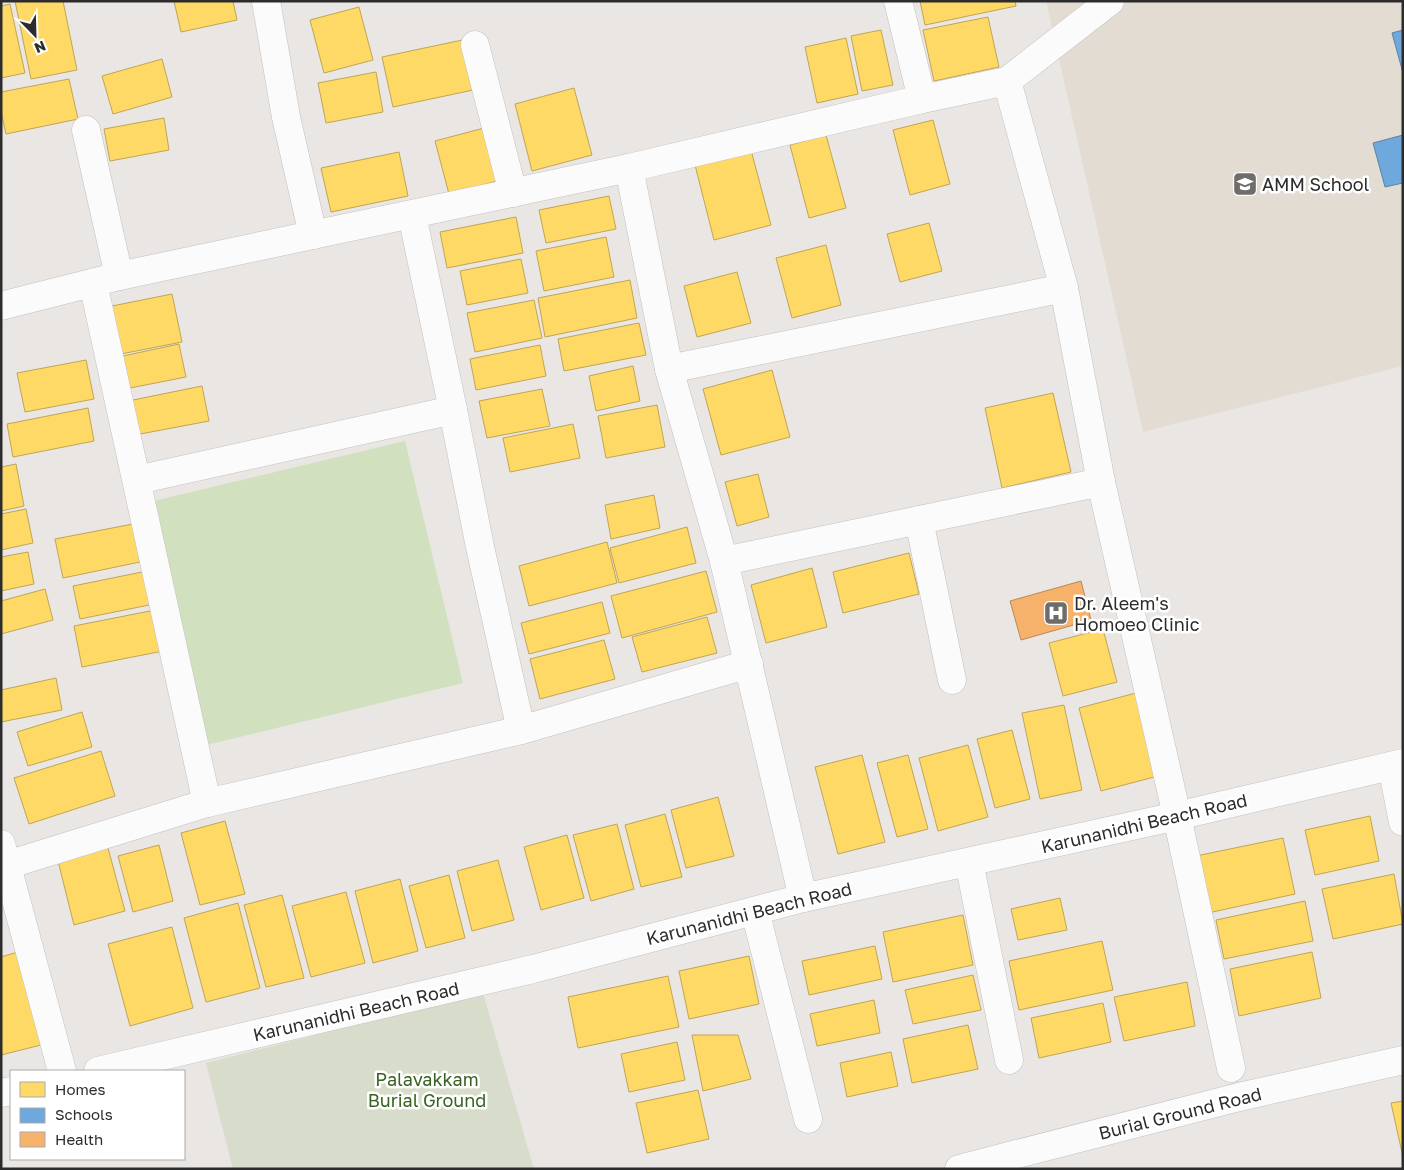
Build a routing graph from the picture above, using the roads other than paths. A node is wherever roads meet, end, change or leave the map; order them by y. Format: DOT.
graph roads {
  1 [pos="266,1"];
  2 [pos="898,1"];
  3 [pos="1110,1"];
  4 [pos="475,45"];
  5 [pos="1007,82"];
  6 [pos="922,99"];
  7 [pos="86,130"];
  8 [pos="629,168"];
  9 [pos="513,193"];
  10 [pos="412,215"];
  11 [pos="312,235"];
  12 [pos="119,276"];
  13 [pos="94,283"];
  14 [pos="1064,288"];
  15 [pos="1,306"];
  16 [pos="669,369"];
  17 [pos="453,410"];
  18 [pos="137,480"];
  19 [pos="1101,482"];
  20 [pos="919,520"];
  21 [pos="724,561"];
  22 [pos="749,664"];
  23 [pos="952,680"];
  24 [pos="521,730"];
  25 [pos="1397,764"];
  26 [pos="207,803"];
  27 [pos="1177,816"];
  28 [pos="1403,822"];
  29 [pos="4,854"];
  30 [pos="969,862"];
  31 [pos="803,898"];
  32 [pos="755,911"];
  33 [pos="1008,1060"];
  34 [pos="1403,1060"];
  35 [pos="1231,1068"];
  36 [pos="62,1070"];
  37 [pos="102,1070"];
  38 [pos="808,1119"];
  39 [pos="958,1169"];
  1 -- 11 [label="street"];
  2 -- 6 [label="street"];
  3 -- 5 [label="street"];
  4 -- 9 [label="street"];
  5 -- 6 [label="street"];
  5 -- 14 [label="street"];
  6 -- 8 [label="street"];
  7 -- 12 [label="street"];
  8 -- 9 [label="street"];
  8 -- 16 [label="street"];
  9 -- 10 [label="street"];
  10 -- 11 [label="street"];
  10 -- 17 [label="street"];
  11 -- 12 [label="street"];
  12 -- 13 [label="street"];
  13 -- 15 [label="street"];
  13 -- 18 [label="street"];
  14 -- 16 [label="street"];
  14 -- 19 [label="street"];
  16 -- 21 [label="street"];
  17 -- 18 [label="street"];
  17 -- 24 [label="street"];
  18 -- 26 [label="street"];
  19 -- 20 [label="street"];
  19 -- 27 [label="street"];
  20 -- 21 [label="street"];
  20 -- 23 [label="street"];
  21 -- 22 [label="street"];
  22 -- 24 [label="street"];
  22 -- 31 [label="street"];
  24 -- 26 [label="street"];
  25 -- 27 [label="street, Karunanidhi Beach Road"];
  25 -- 28 [label="street"];
  26 -- 29 [label="street"];
  27 -- 30 [label="street, Karunanidhi Beach Road"];
  27 -- 35 [label="street"];
  29 -- 36 [label="street"];
  30 -- 31 [label="street, Karunanidhi Beach Road"];
  30 -- 33 [label="street"];
  31 -- 32 [label="street, Karunanidhi Beach Road"];
  32 -- 37 [label="street, Karunanidhi Beach Road"];
  32 -- 38 [label="street"];
  34 -- 39 [label="street, Burial Ground Road"];
}
